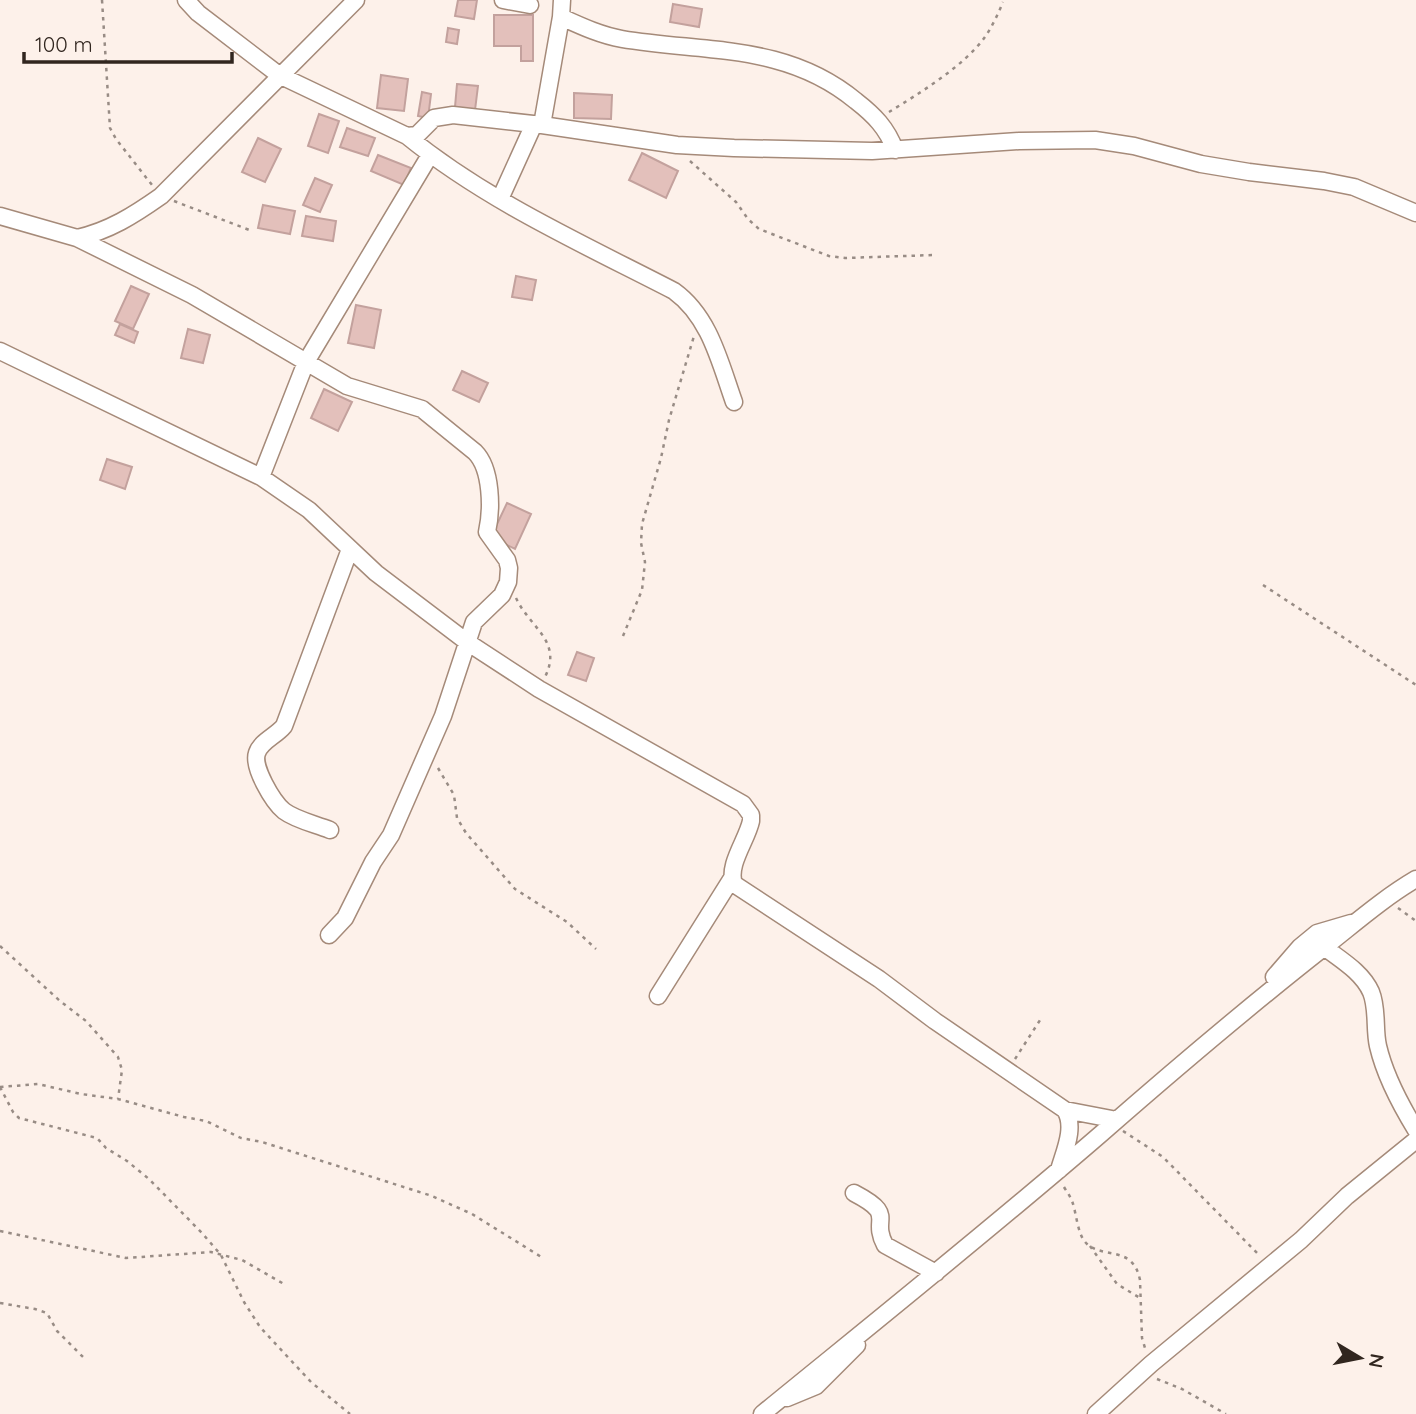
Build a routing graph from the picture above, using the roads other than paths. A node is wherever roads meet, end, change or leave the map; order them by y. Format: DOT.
graph roads {
  1 [pos="186,0"];
  2 [pos="356,0"];
  3 [pos="503,0"];
  4 [pos="562,0"];
  5 [pos="530,5"];
  6 [pos="561,17"];
  7 [pos="279,75"];
  8 [pos="538,125"];
  9 [pos="407,136"];
  10 [pos="895,150"];
  11 [pos="430,155"];
  12 [pos="500,198"];
  13 [pos="1416,213"];
  14 [pos="0,216"];
  15 [pos="77,238"];
  16 [pos="0,351"];
  17 [pos="306,362"];
  18 [pos="734,402"];
  19 [pos="261,477"];
  20 [pos="350,549"];
  21 [pos="467,642"];
  22 [pos="330,830"];
  23 [pos="732,878"];
  24 [pos="1416,879"];
  25 [pos="1356,921"];
  26 [pos="329,935"];
  27 [pos="1324,947"];
  28 [pos="658,996"];
  29 [pos="1258,998"];
  30 [pos="1065,1110"];
  31 [pos="1114,1122"];
  32 [pos="1416,1130"];
  33 [pos="1416,1140"];
  34 [pos="1059,1170"];
  35 [pos="854,1193"];
  36 [pos="936,1273"];
  37 [pos="762,1414"];
  38 [pos="1096,1414"];
  1 -- 7 [label="street"];
  2 -- 7 [label="street"];
  3 -- 5 [label="street"];
  4 -- 6 [label="street"];
  6 -- 8 [label="street"];
  6 -- 10 [label="street"];
  7 -- 9 [label="street"];
  7 -- 15 [label="street"];
  8 -- 9 [label="street"];
  8 -- 10 [label="street"];
  8 -- 12 [label="street"];
  9 -- 11 [label="street"];
  10 -- 13 [label="street"];
  11 -- 12 [label="street"];
  11 -- 17 [label="street"];
  12 -- 18 [label="street"];
  14 -- 15 [label="street"];
  15 -- 17 [label="street"];
  16 -- 19 [label="street"];
  17 -- 19 [label="street"];
  17 -- 21 [label="street"];
  19 -- 20 [label="street"];
  20 -- 21 [label="street"];
  20 -- 22 [label="street"];
  21 -- 23 [label="street"];
  21 -- 26 [label="street"];
  23 -- 28 [label="street"];
  23 -- 30 [label="street"];
  24 -- 25 [label="street"];
  25 -- 27 [label="street"];
  25 -- 29 [label="street"];
  27 -- 29 [label="street"];
  27 -- 32 [label="street"];
  29 -- 31 [label="street"];
  30 -- 31 [label="street"];
  30 -- 34 [label="street"];
  31 -- 34 [label="street"];
  33 -- 38 [label="street"];
  34 -- 36 [label="street"];
  35 -- 36 [label="street"];
  36 -- 37 [label="street"];
}
